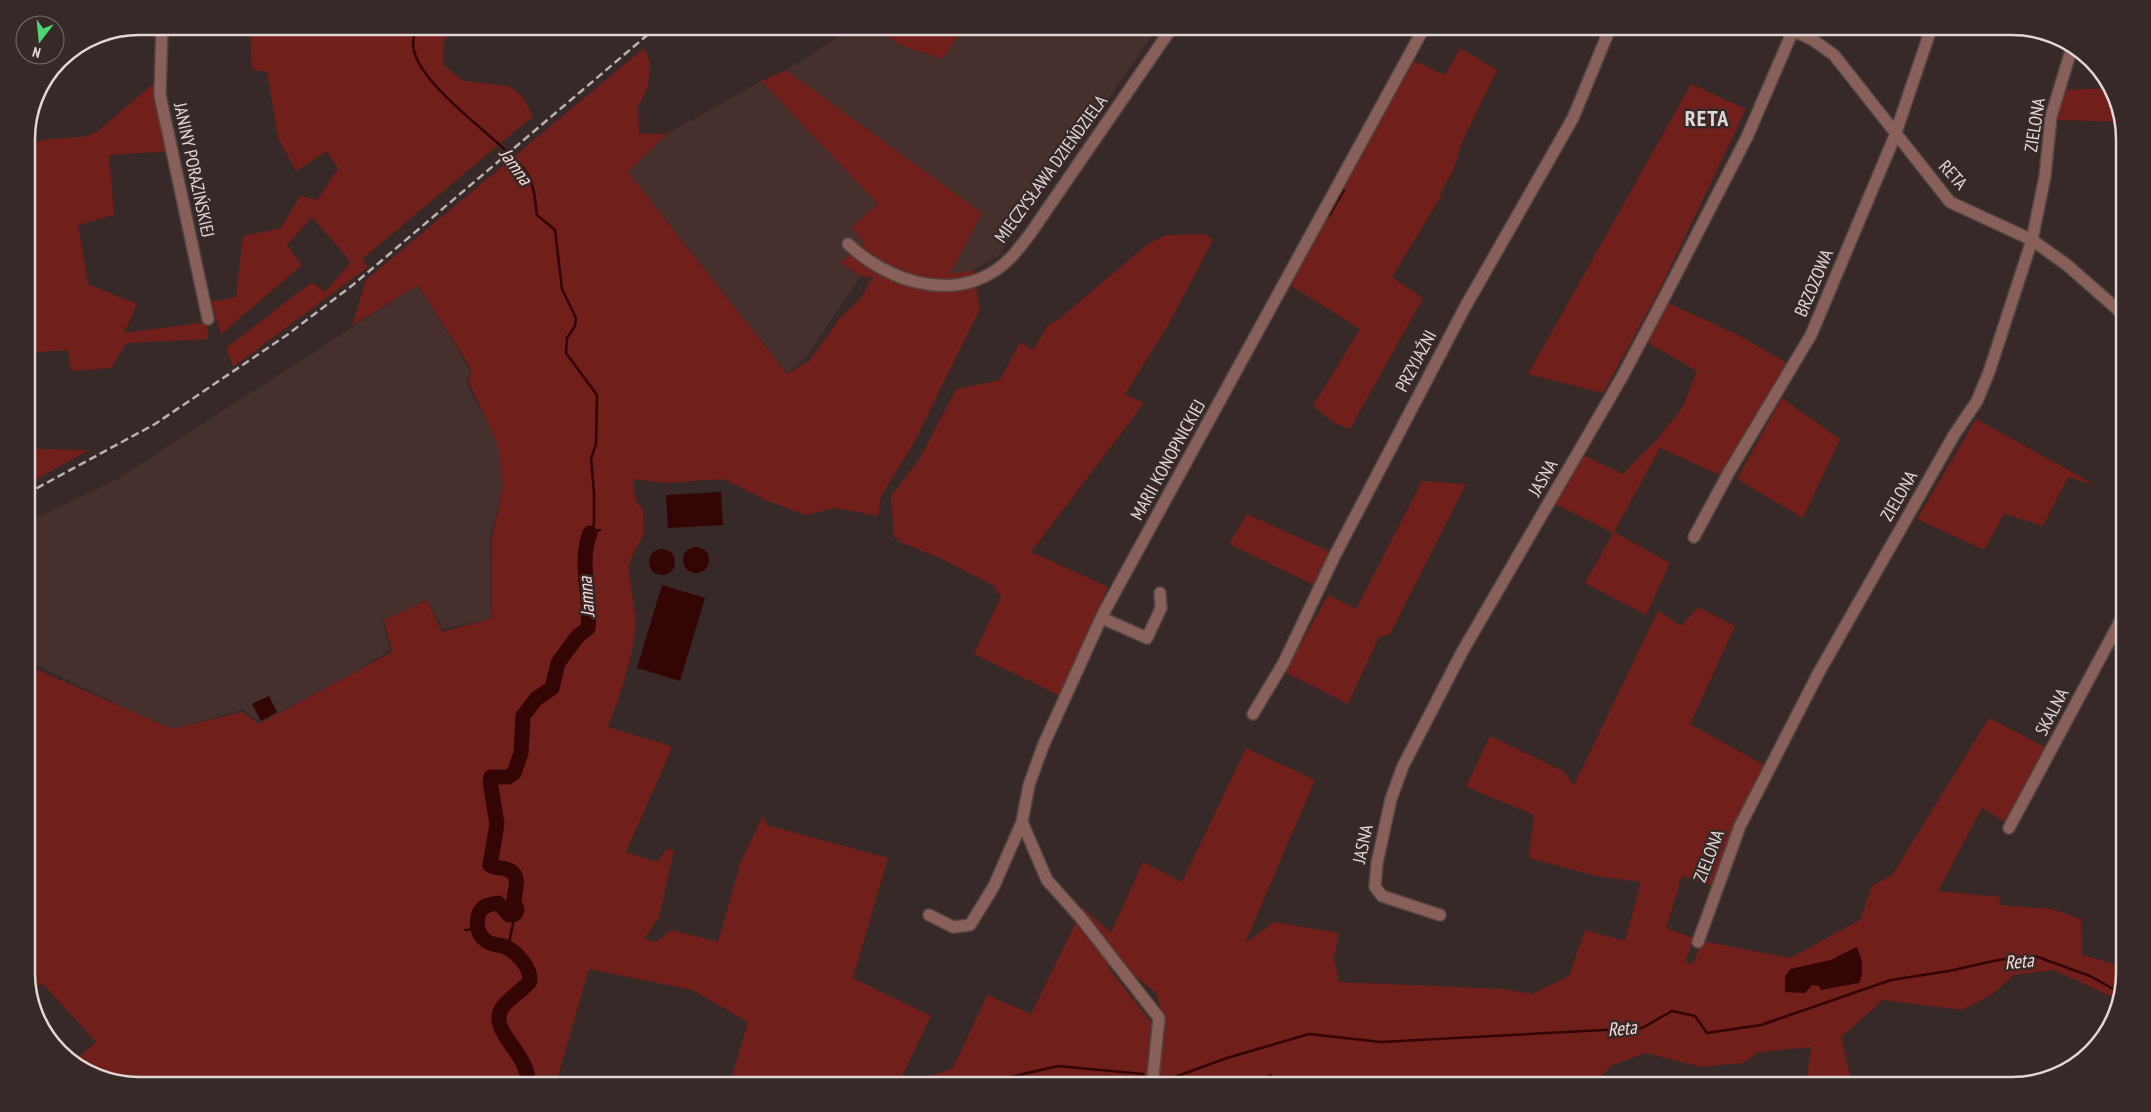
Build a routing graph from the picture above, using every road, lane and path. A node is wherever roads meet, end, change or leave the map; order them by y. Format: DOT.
graph roads {
  1 [pos="162,35"];
  2 [pos="1167,35"];
  3 [pos="1420,35"];
  4 [pos="1607,35"];
  5 [pos="1787,35"];
  6 [pos="1804,35"];
  7 [pos="1929,35"];
  8 [pos="2070,53"];
  9 [pos="1895,135"];
  10 [pos="2032,240"];
  11 [pos="848,244"];
  12 [pos="2116,308"];
  13 [pos="208,319"];
  14 [pos="1694,537"];
  15 [pos="1160,594"];
  16 [pos="1102,618"];
  17 [pos="2116,629"];
  18 [pos="1253,714"];
  19 [pos="1022,822"];
  20 [pos="2009,828"];
  21 [pos="929,915"];
  22 [pos="1440,915"];
  23 [pos="1698,942"];
  24 [pos="1153,1077"];
  1 -- 13 [label="street, JANINY PORAZIŃSKIEJ"];
  2 -- 11 [label="street, MIECZYSŁAWA DZIEŃDZIELA"];
  3 -- 16 [label="street, MARII KONOPNICKIEJ"];
  4 -- 18 [label="street, PRZYJAŹNI"];
  5 -- 22 [label="street, JASNA"];
  6 -- 9 [label="street, RETA"];
  7 -- 9 [label="street, BRZOZOWA"];
  8 -- 10 [label="street, ZIELONA"];
  9 -- 10 [label="street, RETA"];
  9 -- 14 [label="street, BRZOZOWA"];
  10 -- 12 [label="street, RETA"];
  10 -- 23 [label="street, ZIELONA"];
  15 -- 16 [label="street"];
  16 -- 19 [label="street, MARII KONOPNICKIEJ"];
  17 -- 20 [label="street, SKALNA"];
  19 -- 21 [label="street, MARII KONOPNICKIEJ"];
  19 -- 24 [label="street"];
}
